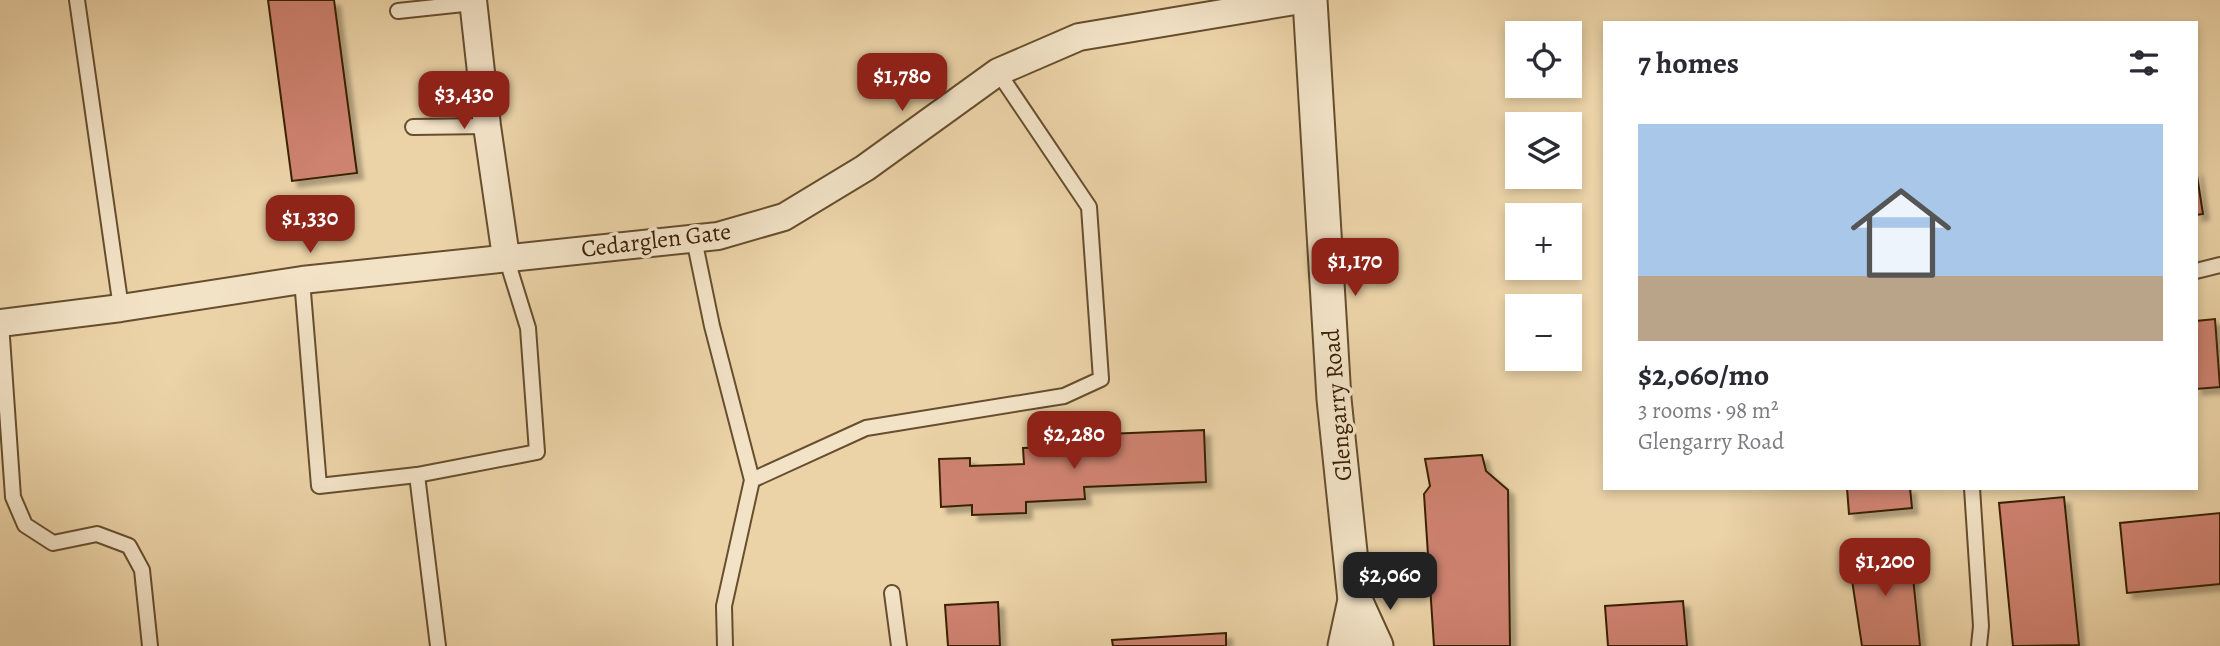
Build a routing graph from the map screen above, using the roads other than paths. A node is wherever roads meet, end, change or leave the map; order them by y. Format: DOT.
graph roads {
  1 [pos="77,0"];
  2 [pos="1301,0"];
  3 [pos="1310,0"];
  4 [pos="473,2"];
  5 [pos="398,11"];
  6 [pos="998,72"];
  7 [pos="487,126"];
  8 [pos="413,127"];
  9 [pos="694,239"];
  10 [pos="506,257"];
  11 [pos="2220,265"];
  12 [pos="2198,270"];
  13 [pos="302,279"];
  14 [pos="121,308"];
  15 [pos="0,323"];
  16 [pos="417,475"];
  17 [pos="752,480"];
  18 [pos="1972,490"];
  19 [pos="892,593"];
  20 [pos="1355,600"];
  21 [pos="150,646"];
  22 [pos="438,646"];
  23 [pos="725,646"];
  24 [pos="899,646"];
  25 [pos="1345,646"];
  26 [pos="1376,646"];
  27 [pos="1979,646"];
  1 -- 14 [label="lane"];
  2 -- 6 [label="street, Cedarglen Gate"];
  3 -- 20 [label="street, Glengarry Road"];
  4 -- 5 [label="lane"];
  4 -- 7 [label="street"];
  6 -- 9 [label="street, Cedarglen Gate"];
  6 -- 17 [label="lane"];
  7 -- 8 [label="lane"];
  7 -- 10 [label="street"];
  9 -- 10 [label="street, Cedarglen Gate"];
  9 -- 17 [label="lane"];
  10 -- 13 [label="street, Cedarglen Gate"];
  10 -- 16 [label="lane"];
  11 -- 12 [label="lane"];
  13 -- 14 [label="street, Cedarglen Gate"];
  13 -- 16 [label="lane"];
  14 -- 15 [label="street, Cedarglen Gate"];
  15 -- 21 [label="lane"];
  16 -- 22 [label="lane"];
  17 -- 23 [label="lane"];
  18 -- 27 [label="lane"];
  19 -- 24 [label="lane"];
  20 -- 25 [label="street, Glengarry Road"];
  20 -- 26 [label="street, Glengarry Road"];
}
